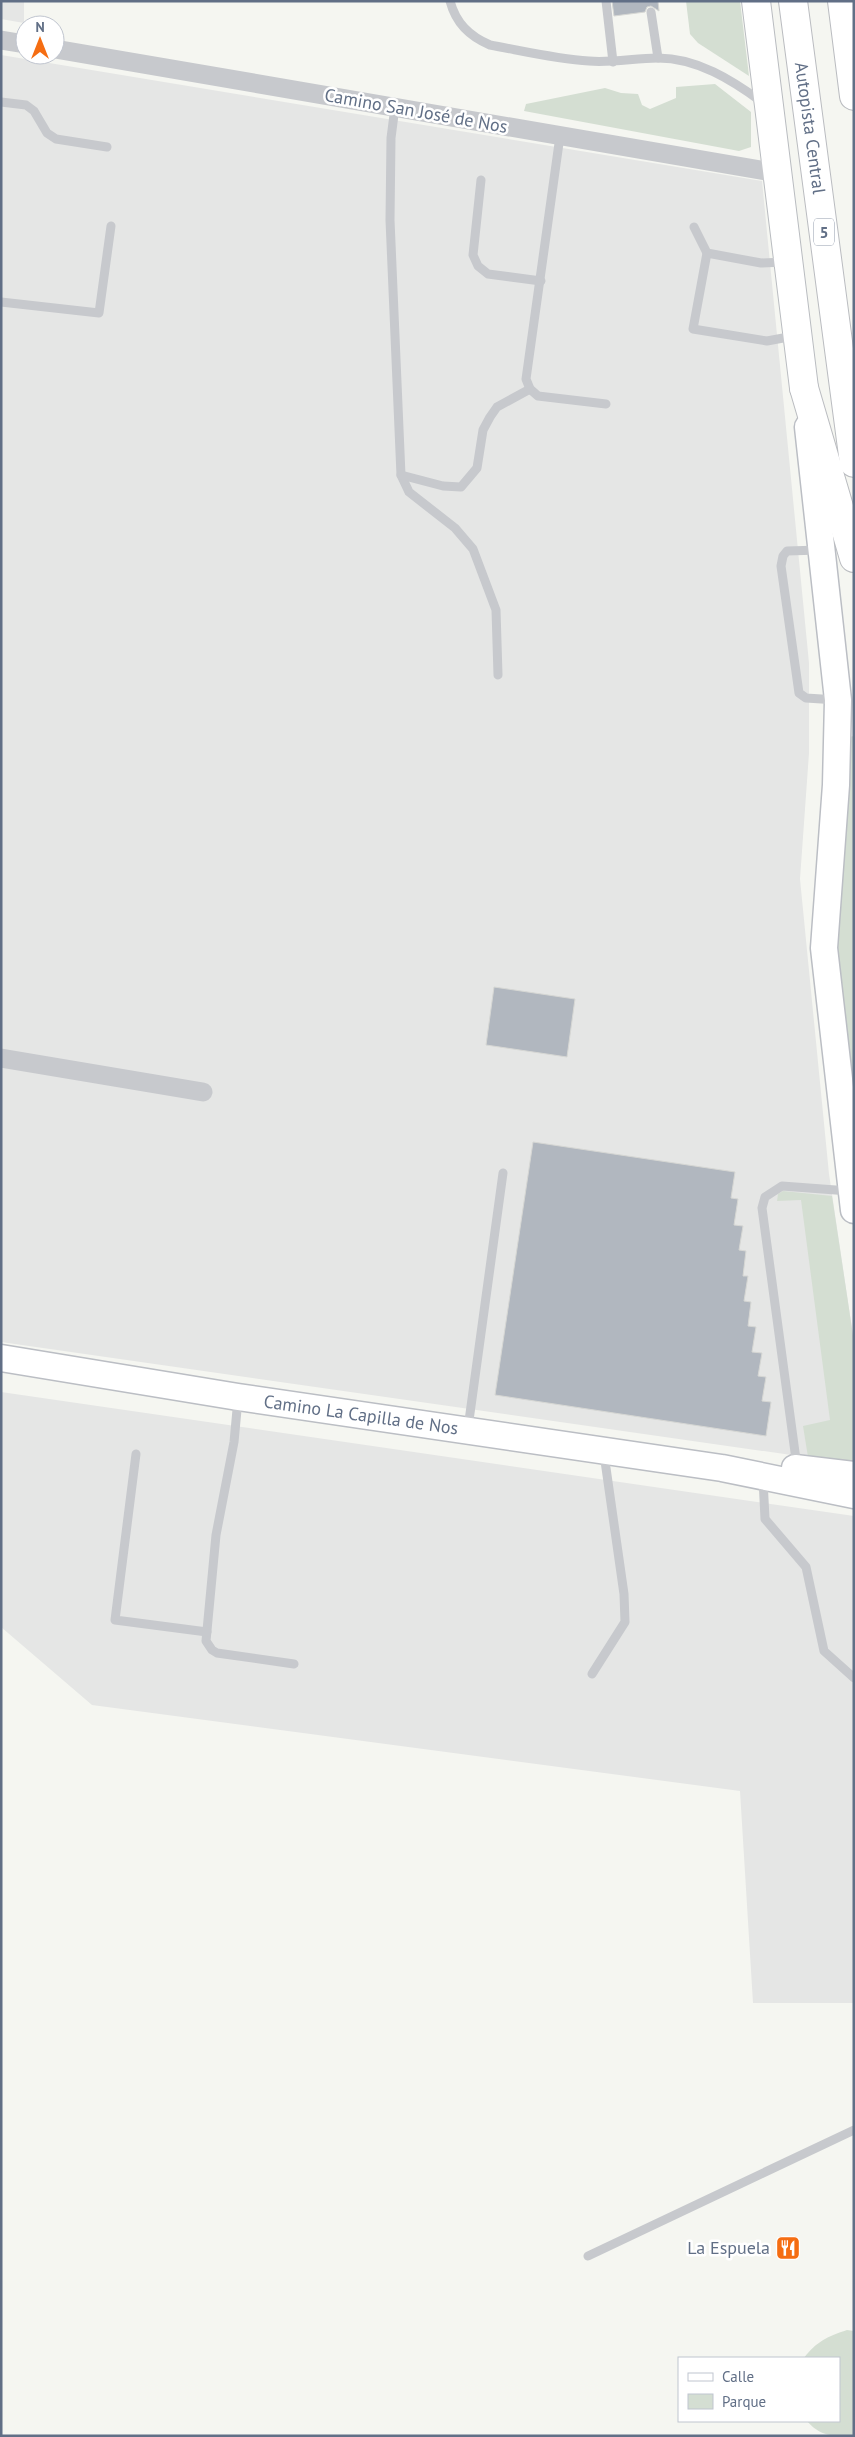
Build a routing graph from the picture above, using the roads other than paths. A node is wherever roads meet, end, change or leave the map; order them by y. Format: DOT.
graph roads {
  1 [pos="450,1"];
  2 [pos="606,1"];
  3 [pos="756,1"];
  4 [pos="793,1"];
  5 [pos="842,1"];
  6 [pos="651,12"];
  7 [pos="1,40"];
  8 [pos="15,42"];
  9 [pos="65,51"];
  10 [pos="658,58"];
  11 [pos="613,62"];
  12 [pos="854,96"];
  13 [pos="1,102"];
  14 [pos="395,108"];
  15 [pos="769,108"];
  16 [pos="560,136"];
  17 [pos="107,147"];
  18 [pos="778,173"];
  19 [pos="481,180"];
  20 [pos="111,226"];
  21 [pos="694,227"];
  22 [pos="707,253"];
  23 [pos="788,262"];
  24 [pos="541,281"];
  25 [pos="1,302"];
  26 [pos="797,336"];
  27 [pos="804,388"];
  28 [pos="530,389"];
  29 [pos="606,404"];
  30 [pos="854,463"];
  31 [pos="400,475"];
  32 [pos="820,550"];
  33 [pos="854,558"];
  34 [pos="498,675"];
  35 [pos="838,700"];
  36 [pos="1,1058"];
  37 [pos="203,1092"];
  38 [pos="503,1173"];
  39 [pos="853,1200"];
  40 [pos="1,1358"];
  41 [pos="238,1397"];
  42 [pos="468,1431"];
  43 [pos="604,1451"];
  44 [pos="136,1454"];
  45 [pos="722,1468"];
  46 [pos="797,1468"];
  47 [pos="854,1475"];
  48 [pos="763,1478"];
  49 [pos="854,1495"];
  50 [pos="207,1632"];
  51 [pos="294,1664"];
  52 [pos="592,1674"];
  53 [pos="854,1678"];
  54 [pos="854,2130"];
  55 [pos="588,2256"];
  1 -- 11 [label="lane"];
  2 -- 11 [label="lane"];
  3 -- 15 [label="main road"];
  4 -- 30 [label="main road, Autopista Central / 5"];
  5 -- 12 [label="main road"];
  6 -- 10 [label="lane"];
  7 -- 8 [label="street"];
  9 -- 14 [label="street, Camino San José de Nos"];
  10 -- 11 [label="lane"];
  10 -- 15 [label="lane"];
  13 -- 17 [label="lane"];
  14 -- 16 [label="street, Camino San José de Nos"];
  14 -- 31 [label="lane"];
  15 -- 18 [label="main road"];
  16 -- 18 [label="street, Camino San José de Nos"];
  16 -- 24 [label="lane"];
  18 -- 23 [label="main road"];
  19 -- 24 [label="lane"];
  20 -- 25 [label="lane"];
  21 -- 22 [label="lane"];
  22 -- 23 [label="lane"];
  22 -- 26 [label="lane"];
  23 -- 26 [label="main road"];
  24 -- 28 [label="lane"];
  26 -- 27 [label="main road"];
  27 -- 32 [label="main road"];
  27 -- 33 [label="main road"];
  28 -- 29 [label="lane"];
  28 -- 31 [label="lane"];
  31 -- 34 [label="lane"];
  32 -- 35 [label="main road"];
  32 -- 35 [label="lane"];
  35 -- 39 [label="main road"];
  36 -- 37 [label="street"];
  38 -- 42 [label="lane"];
  39 -- 46 [label="lane"];
  40 -- 41 [label="main road, Camino La Capilla de Nos"];
  41 -- 42 [label="main road, Camino La Capilla de Nos"];
  41 -- 50 [label="lane"];
  42 -- 43 [label="main road, Camino La Capilla de Nos"];
  43 -- 45 [label="main road, Camino La Capilla de Nos"];
  43 -- 52 [label="lane"];
  44 -- 50 [label="lane"];
  45 -- 46 [label="main road, Camino La Capilla de Nos"];
  45 -- 48 [label="main road, Camino La Capilla de Nos"];
  46 -- 47 [label="main road, Camino La Capilla de Nos"];
  48 -- 49 [label="main road, Camino La Capilla de Nos"];
  48 -- 53 [label="lane"];
  50 -- 51 [label="lane"];
  54 -- 55 [label="lane"];
}
